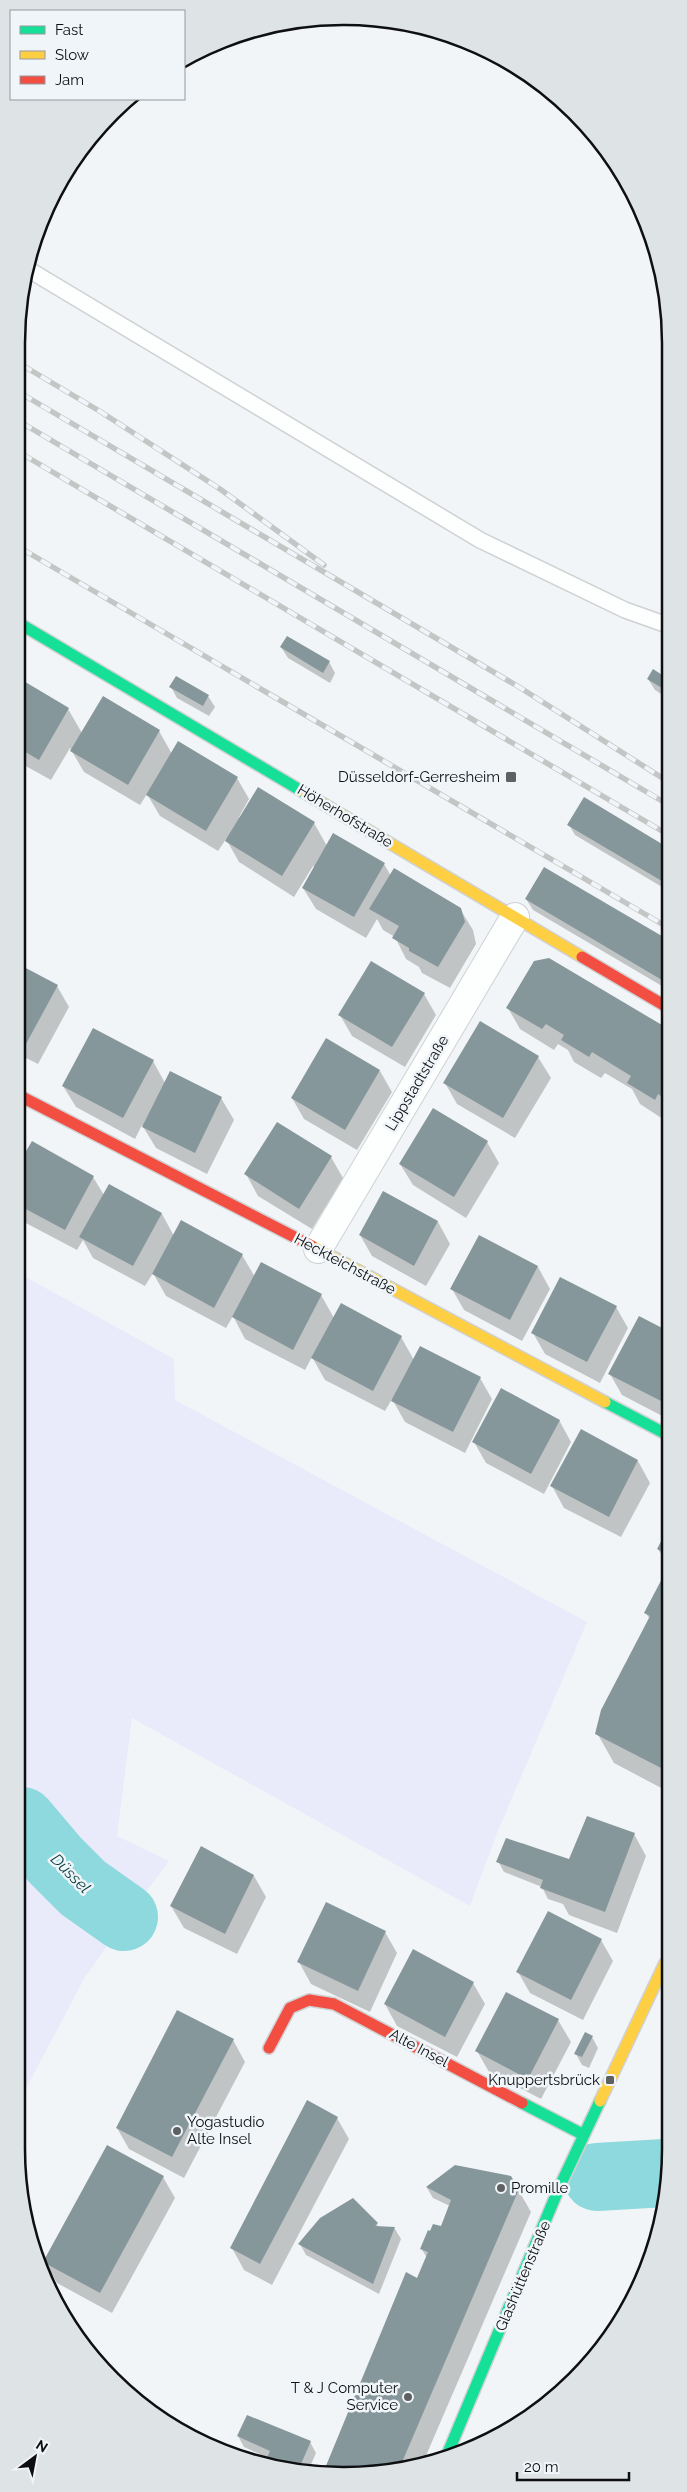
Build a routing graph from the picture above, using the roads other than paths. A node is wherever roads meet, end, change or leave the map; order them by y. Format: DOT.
graph roads {
  1 [pos="33,272"];
  2 [pos="662,623"];
  3 [pos="25,627"];
  4 [pos="515,917"];
  5 [pos="662,1004"];
  6 [pos="25,1099"];
  7 [pos="318,1250"];
  8 [pos="662,1432"];
  9 [pos="662,1969"];
  10 [pos="269,2048"];
  11 [pos="584,2135"];
  12 [pos="450,2449"];
  1 -- 2 [label="lane"];
  3 -- 4 [label="street, Höherhofstraße"];
  4 -- 5 [label="street, Höherhofstraße"];
  4 -- 7 [label="street, Lippstadtstraße"];
  6 -- 7 [label="street, Heckteichstraße"];
  7 -- 8 [label="street, Heckteichstraße"];
  9 -- 11 [label="street, Glashüttenstraße"];
  10 -- 11 [label="street, Alte Insel"];
  11 -- 12 [label="street, Glashüttenstraße"];
}
